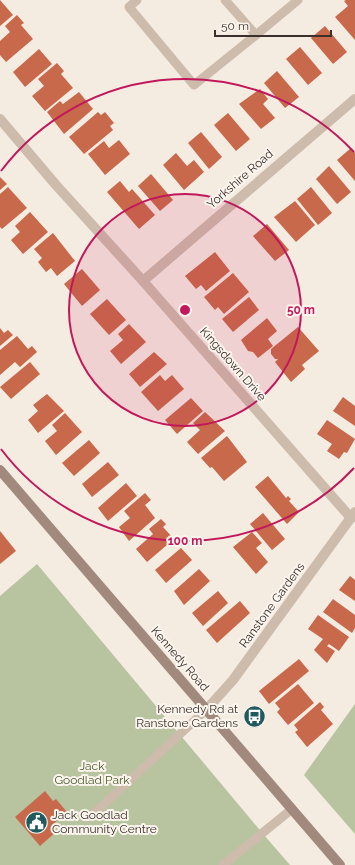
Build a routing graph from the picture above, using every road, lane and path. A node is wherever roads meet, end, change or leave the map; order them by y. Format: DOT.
graph roads {
  1 [pos="137,0"];
  2 [pos="225,0"];
  3 [pos="298,0"];
  4 [pos="256,35"];
  5 [pos="355,98"];
  6 [pos="0,119"];
  7 [pos="143,281"];
  8 [pos="0,470"];
  9 [pos="353,515"];
  10 [pos="206,710"];
  11 [pos="292,809"];
  12 [pos="90,817"];
  13 [pos="223,865"];
  14 [pos="340,865"];
  1 -- 4 [label="lane"];
  2 -- 4 [label="lane"];
  3 -- 4 [label="lane"];
  5 -- 7 [label="street, Yorkshire Road"];
  6 -- 7 [label="street, Kingsdown Drive"];
  7 -- 9 [label="street, Kingsdown Drive"];
  8 -- 10 [label="main road, Kennedy Road"];
  9 -- 10 [label="street, Ranstone Gardens"];
  10 -- 11 [label="main road, Kennedy Road"];
  10 -- 12 [label="lane"];
  11 -- 13 [label="lane"];
  11 -- 14 [label="main road, Kennedy Road"];
}
